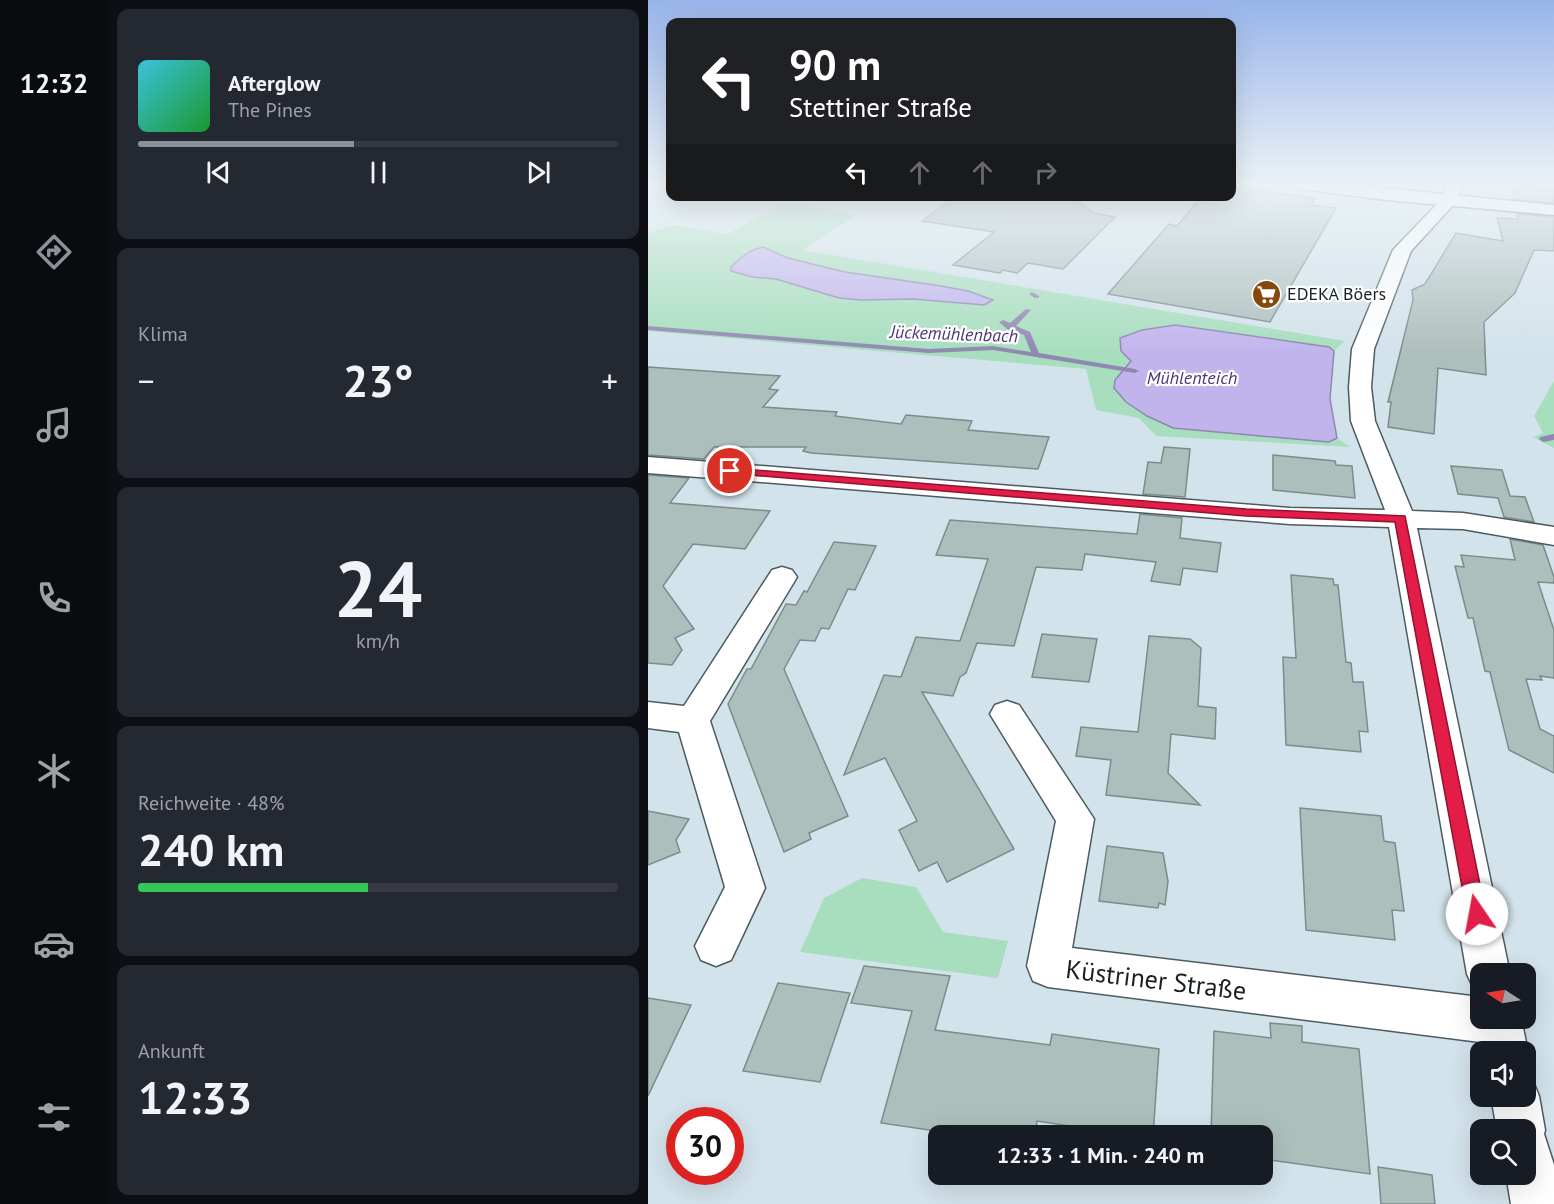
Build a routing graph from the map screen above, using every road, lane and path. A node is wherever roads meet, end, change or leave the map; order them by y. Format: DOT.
graph roads {
  1 [pos="1408,240"];
  2 [pos="648,465"];
  3 [pos="1401,518"];
  4 [pos="1554,536"];
  5 [pos="782,577"];
  6 [pos="1007,714"];
  7 [pos="648,715"];
  8 [pos="693,720"];
  9 [pos="716,946"];
  10 [pos="1487,963"];
  11 [pos="1501,1031"];
  12 [pos="1533,1185"];
  13 [pos="1537,1204"];
  1 -- 3 [label="street"];
  2 -- 3 [label="street"];
  3 -- 4 [label="street"];
  3 -- 10 [label="street"];
  5 -- 8 [label="street"];
  6 -- 11 [label="street, Küstriner Straße"];
  7 -- 8 [label="street"];
  8 -- 9 [label="street"];
  12 -- 13 [label="street"];
}
